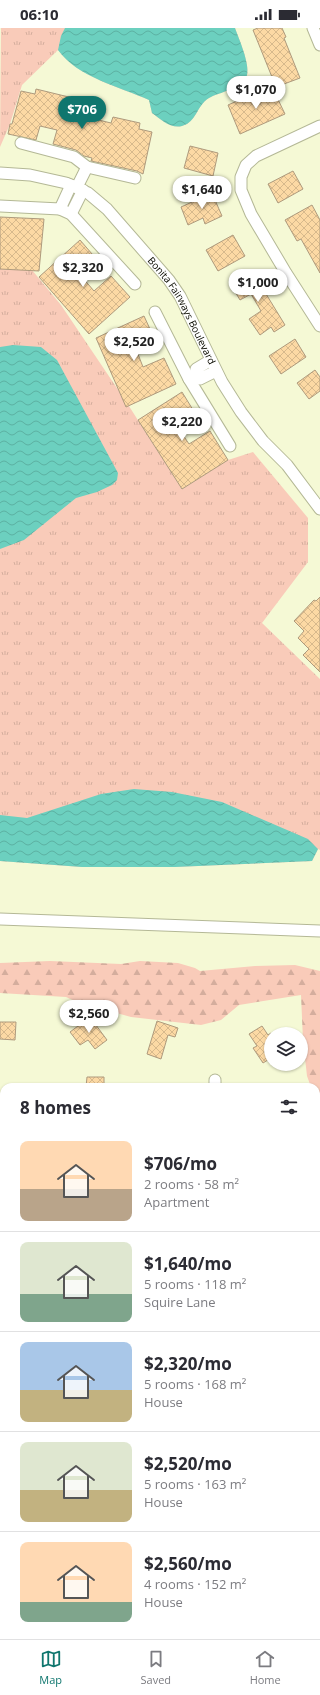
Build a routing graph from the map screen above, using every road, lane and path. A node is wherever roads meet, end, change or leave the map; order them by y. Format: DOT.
graph roads {
  1 [pos="313,28"];
  2 [pos="320,45"];
  3 [pos="320,126"];
  4 [pos="21,143"];
  5 [pos="87,166"];
  6 [pos="0,173"];
  7 [pos="135,178"];
  8 [pos="77,188"];
  9 [pos="0,206"];
  10 [pos="60,209"];
  11 [pos="71,214"];
  12 [pos="135,284"];
  13 [pos="155,312"];
  14 [pos="320,326"];
  15 [pos="211,360"];
  16 [pos="216,371"];
  17 [pos="192,377"];
  18 [pos="230,446"];
  19 [pos="320,509"];
  20 [pos="0,919"];
  21 [pos="320,931"];
  1 -- 2 [label="street"];
  3 -- 14 [label="street"];
  4 -- 5 [label="street"];
  5 -- 7 [label="street"];
  5 -- 8 [label="street"];
  6 -- 8 [label="street, Bonita Fairways Boulevard"];
  8 -- 10 [label="street"];
  8 -- 11 [label="street"];
  8 -- 15 [label="street, Bonita Fairways Boulevard"];
  9 -- 10 [label="street"];
  10 -- 11 [label="street"];
  11 -- 12 [label="street"];
  13 -- 17 [label="street"];
  15 -- 16 [label="street, Bonita Fairways Boulevard"];
  15 -- 17 [label="street"];
  16 -- 17 [label="street"];
  16 -- 19 [label="street, Bonita Fairways Boulevard"];
  17 -- 18 [label="street"];
  20 -- 21 [label="street"];
}
